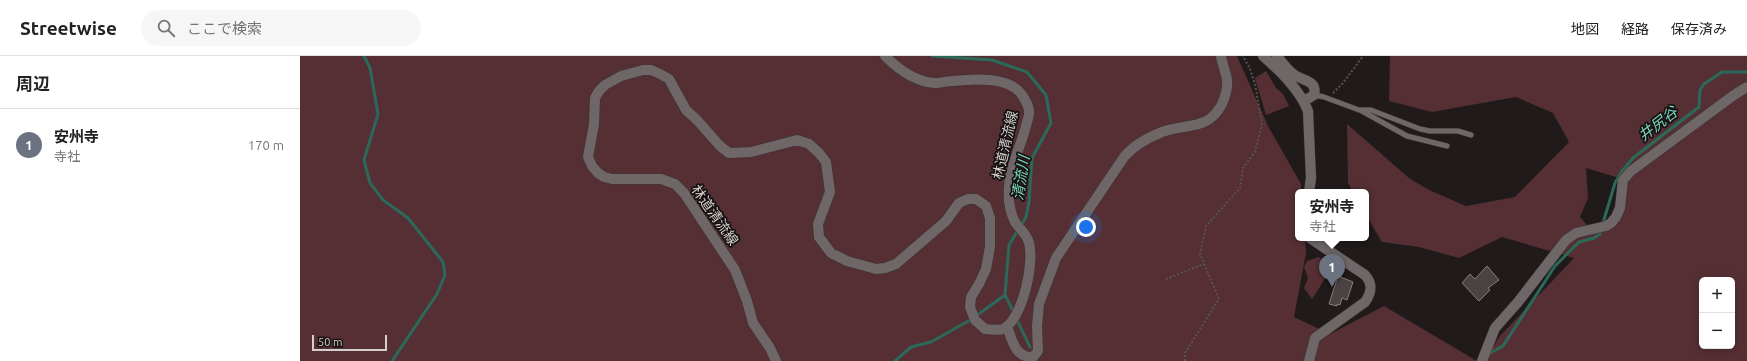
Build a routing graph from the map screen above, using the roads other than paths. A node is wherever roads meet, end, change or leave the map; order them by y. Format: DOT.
graph roads {
  1 [pos="885,56"];
  2 [pos="1221,56"];
  3 [pos="1263,56"];
  4 [pos="1277,56"];
  5 [pos="1747,88"];
  6 [pos="1314,95"];
  7 [pos="1304,101"];
  8 [pos="1359,110"];
  9 [pos="1471,135"];
  10 [pos="1447,146"];
  11 [pos="1310,189"];
  12 [pos="1314,241"];
  13 [pos="1007,326"];
  14 [pos="776,361"];
  15 [pos="1309,361"];
  16 [pos="1482,361"];
  1 -- 13 [label="street, 林道清流線"];
  2 -- 13 [label="street"];
  3 -- 7 [label="street"];
  4 -- 6 [label="street"];
  5 -- 16 [label="street"];
  6 -- 7 [label="street"];
  6 -- 8 [label="lane"];
  7 -- 11 [label="street"];
  8 -- 9 [label="lane"];
  8 -- 10 [label="lane"];
  12 -- 15 [label="street"];
  13 -- 14 [label="street, 林道清流線"];
}
